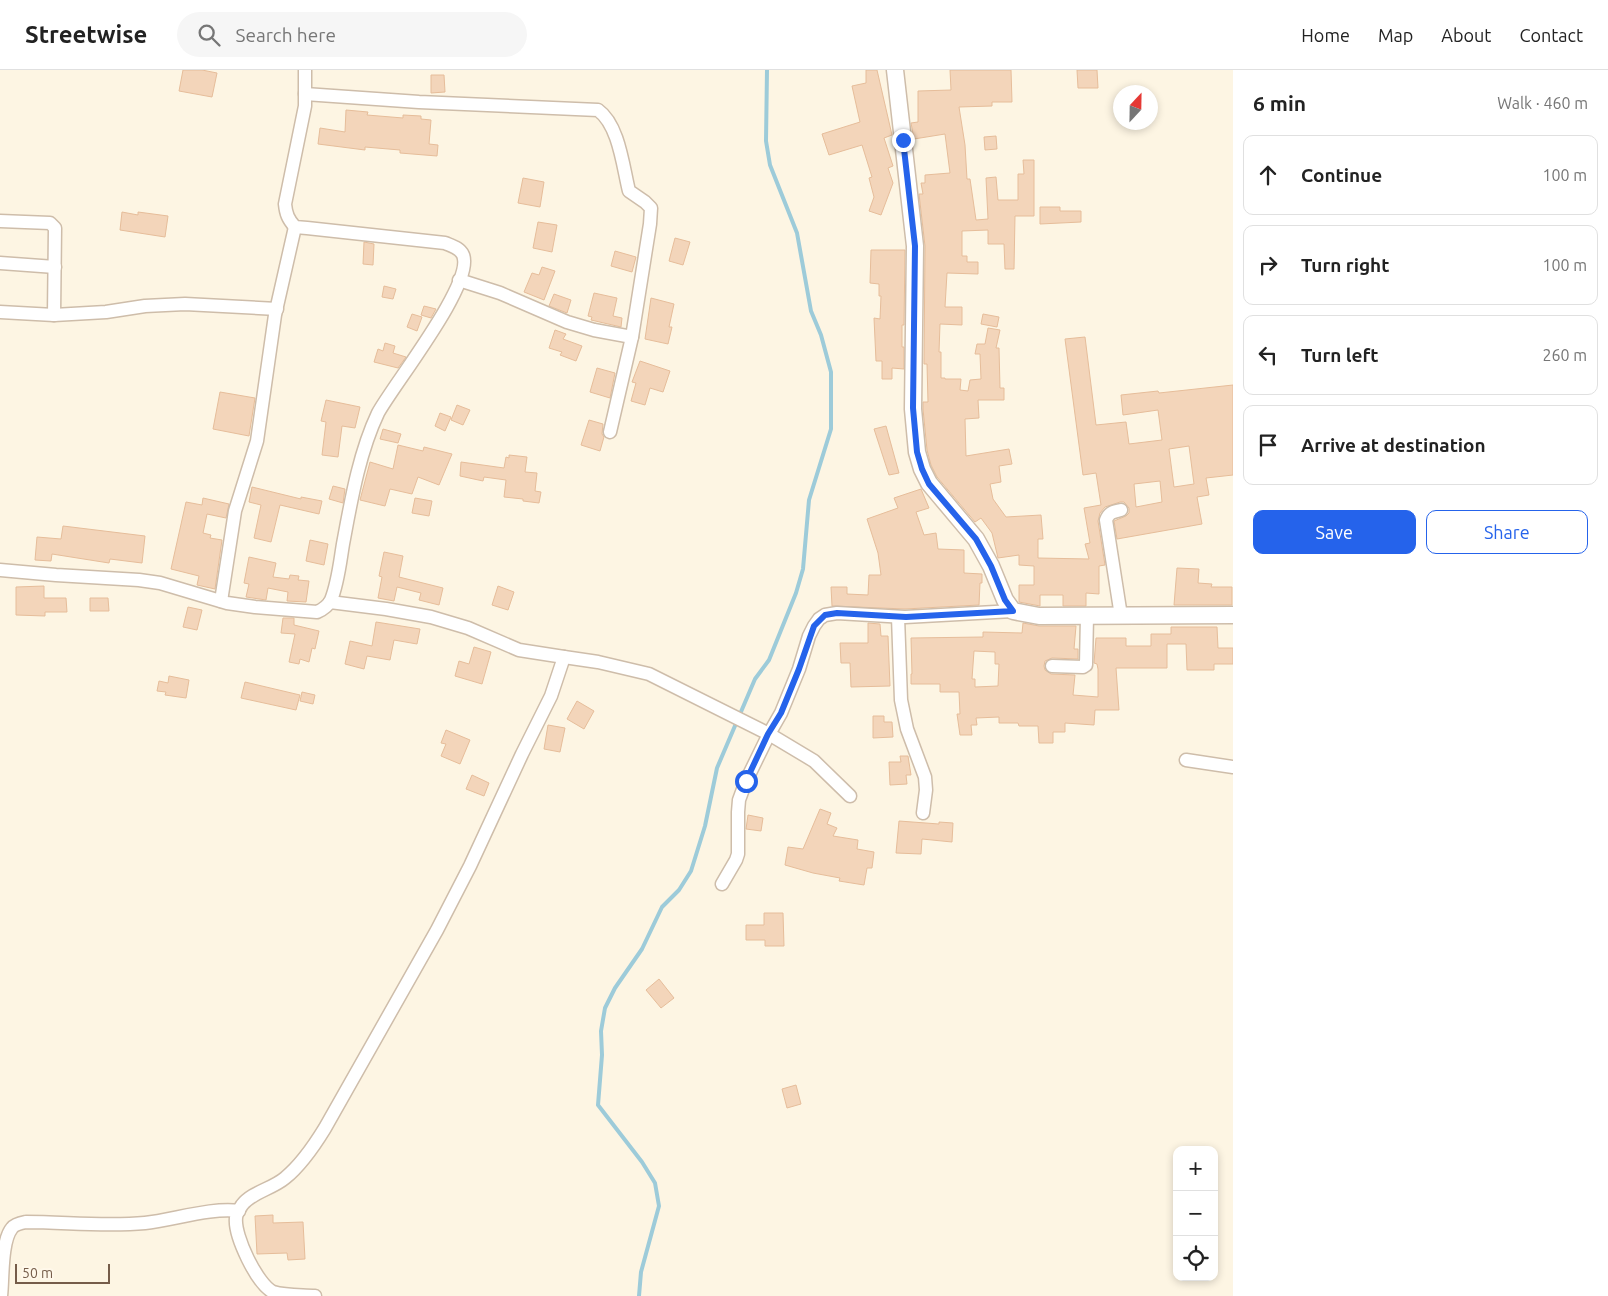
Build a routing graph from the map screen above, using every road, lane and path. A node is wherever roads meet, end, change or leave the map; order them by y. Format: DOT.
graph roads {
  1 [pos="305,70"];
  2 [pos="895,70"];
  3 [pos="305,94"];
  4 [pos="0,221"];
  5 [pos="295,226"];
  6 [pos="0,263"];
  7 [pos="55,267"];
  8 [pos="459,280"];
  9 [pos="277,308"];
  10 [pos="0,312"];
  11 [pos="54,315"];
  12 [pos="632,337"];
  13 [pos="610,432"];
  14 [pos="1121,510"];
  15 [pos="0,570"];
  16 [pos="221,601"];
  17 [pos="330,602"];
  18 [pos="1013,611"];
  19 [pos="1233,615"];
  20 [pos="898,616"];
  21 [pos="1087,616"];
  22 [pos="1121,616"];
  23 [pos="564,658"];
  24 [pos="1052,666"];
  25 [pos="768,734"];
  26 [pos="1186,760"];
  27 [pos="1233,767"];
  28 [pos="850,796"];
  29 [pos="923,813"];
  30 [pos="722,884"];
  31 [pos="239,1211"];
  32 [pos="1,1296"];
  33 [pos="315,1296"];
  1 -- 3 [label="street"];
  2 -- 18 [label="street"];
  3 -- 5 [label="street"];
  3 -- 12 [label="street"];
  4 -- 7 [label="street"];
  5 -- 8 [label="street"];
  5 -- 9 [label="street"];
  6 -- 7 [label="street"];
  7 -- 11 [label="street"];
  8 -- 12 [label="street"];
  8 -- 17 [label="street"];
  9 -- 11 [label="street"];
  9 -- 16 [label="street"];
  10 -- 11 [label="street"];
  12 -- 13 [label="street"];
  14 -- 22 [label="street"];
  15 -- 16 [label="street"];
  16 -- 17 [label="street"];
  17 -- 23 [label="street"];
  18 -- 20 [label="street"];
  18 -- 21 [label="street"];
  19 -- 22 [label="street"];
  20 -- 25 [label="street"];
  20 -- 29 [label="street"];
  21 -- 22 [label="street"];
  21 -- 24 [label="street"];
  23 -- 25 [label="street"];
  23 -- 31 [label="street"];
  25 -- 28 [label="street"];
  25 -- 30 [label="street"];
  26 -- 27 [label="street"];
  31 -- 32 [label="street"];
  31 -- 33 [label="street"];
}
